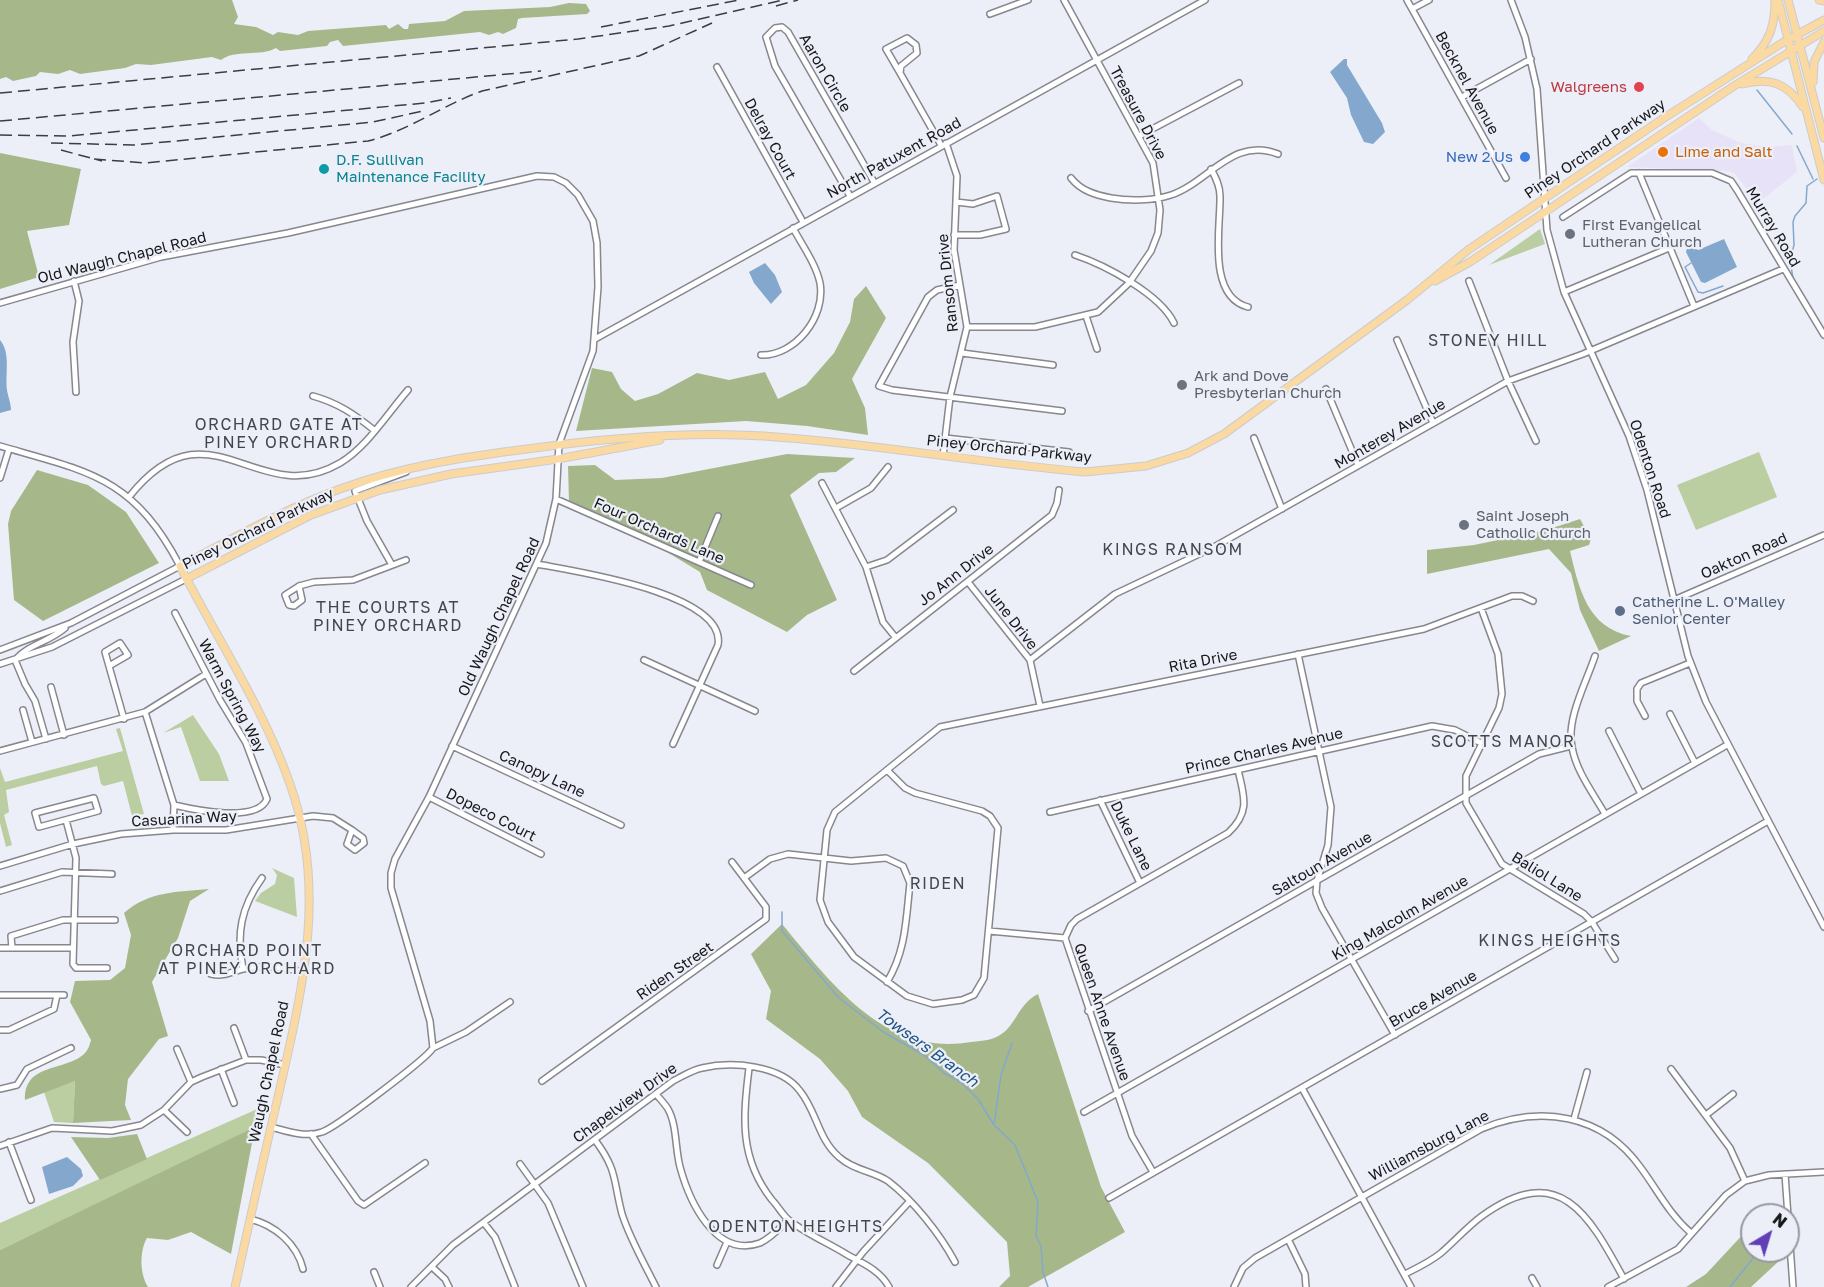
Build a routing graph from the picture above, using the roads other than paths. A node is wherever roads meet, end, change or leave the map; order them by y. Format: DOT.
graph roads {
  1 [pos="1028,0"];
  2 [pos="1064,0"];
  3 [pos="1205,0"];
  4 [pos="1407,0"];
  5 [pos="1429,0"];
  6 [pos="1511,0"];
  7 [pos="1776,0"];
  8 [pos="1788,0"];
  9 [pos="1819,0"];
  10 [pos="1824,1"];
  11 [pos="1412,9"];
  12 [pos="990,14"];
  13 [pos="1824,20"];
  14 [pos="1824,31"];
  15 [pos="1797,34"];
  16 [pos="1788,39"];
  17 [pos="1824,42"];
  18 [pos="1800,44"];
  19 [pos="1791,50"];
  20 [pos="1531,59"];
  21 [pos="1096,60"];
  22 [pos="717,67"];
  23 [pos="1743,68"];
  24 [pos="900,73"];
  25 [pos="1239,83"];
  26 [pos="1734,86"];
  27 [pos="1462,98"];
  28 [pos="1817,108"];
  29 [pos="1806,112"];
  30 [pos="1139,135"];
  31 [pos="1824,138"];
  32 [pos="943,144"];
  33 [pos="1278,154"];
  34 [pos="1211,169"];
  35 [pos="1639,172"];
  36 [pos="1071,178"];
  37 [pos="1506,178"];
  38 [pos="1824,180"];
  39 [pos="874,182"];
  40 [pos="1581,190"];
  41 [pos="850,196"];
  42 [pos="1158,198"];
  43 [pos="1545,198"];
  44 [pos="1588,201"];
  45 [pos="956,202"];
  46 [pos="1545,212"];
  47 [pos="1563,217"];
  48 [pos="803,222"];
  49 [pos="792,228"];
  50 [pos="954,235"];
  51 [pos="1669,248"];
  52 [pos="1076,255"];
  53 [pos="1783,269"];
  54 [pos="74,281"];
  55 [pos="1469,281"];
  56 [pos="1129,283"];
  57 [pos="960,285"];
  58 [pos="1422,288"];
  59 [pos="1564,292"];
  60 [pos="0,303"];
  61 [pos="1694,306"];
  62 [pos="1248,307"];
  63 [pos="1086,316"];
  64 [pos="1174,324"];
  65 [pos="967,327"];
  66 [pos="1824,335"];
  67 [pos="595,339"];
  68 [pos="1397,340"];
  69 [pos="1097,349"];
  70 [pos="1589,350"];
  71 [pos="962,352"];
  72 [pos="761,355"];
  73 [pos="1053,365"];
  74 [pos="1508,381"];
  75 [pos="408,390"];
  76 [pos="1326,390"];
  77 [pos="76,392"];
  78 [pos="313,396"];
  79 [pos="950,398"];
  80 [pos="1062,411"];
  81 [pos="1433,423"];
  82 [pos="374,430"];
  83 [pos="683,436"];
  84 [pos="945,438"];
  85 [pos="1254,438"];
  86 [pos="1536,441"];
  87 [pos="559,444"];
  88 [pos="0,446"];
  89 [pos="9,448"];
  90 [pos="1069,452"];
  91 [pos="943,456"];
  92 [pos="558,459"];
  93 [pos="1359,465"];
  94 [pos="416,466"];
  95 [pos="888,467"];
  96 [pos="0,478"];
  97 [pos="822,483"];
  98 [pos="1059,490"];
  99 [pos="129,497"];
  100 [pos="356,498"];
  101 [pos="556,499"];
  102 [pos="836,508"];
  103 [pos="1282,509"];
  104 [pos="952,510"];
  105 [pos="718,516"];
  106 [pos="1824,534"];
  107 [pos="406,560"];
  108 [pos="699,562"];
  109 [pos="537,564"];
  110 [pos="392,565"];
  111 [pos="180,566"];
  112 [pos="866,567"];
  113 [pos="186,579"];
  114 [pos="968,582"];
  115 [pos="751,585"];
  116 [pos="299,586"];
  117 [pos="1674,600"];
  118 [pos="1533,601"];
  119 [pos="1480,608"];
  120 [pos="174,613"];
  121 [pos="71,623"];
  122 [pos="896,638"];
  123 [pos="0,650"];
  124 [pos="1298,654"];
  125 [pos="1595,656"];
  126 [pos="15,660"];
  127 [pos="644,660"];
  128 [pos="1030,660"];
  129 [pos="1690,663"];
  130 [pos="0,664"];
  131 [pos="109,666"];
  132 [pos="854,671"];
  133 [pos="206,674"];
  134 [pos="700,686"];
  135 [pos="51,687"];
  136 [pos="1040,706"];
  137 [pos="23,710"];
  138 [pos="755,711"];
  139 [pos="145,712"];
  140 [pos="1670,714"];
  141 [pos="1645,716"];
  142 [pos="124,719"];
  143 [pos="1609,731"];
  144 [pos="64,735"];
  145 [pos="46,739"];
  146 [pos="32,742"];
  147 [pos="1482,743"];
  148 [pos="673,744"];
  149 [pos="1727,745"];
  150 [pos="452,746"];
  151 [pos="1571,746"];
  152 [pos="0,751"];
  153 [pos="1319,751"];
  154 [pos="1695,763"];
  155 [pos="888,770"];
  156 [pos="1238,770"];
  157 [pos="1641,794"];
  158 [pos="1466,796"];
  159 [pos="429,797"];
  160 [pos="1100,800"];
  161 [pos="174,806"];
  162 [pos="1050,812"];
  163 [pos="1605,814"];
  164 [pos="300,819"];
  165 [pos="66,820"];
  166 [pos="1768,822"];
  167 [pos="621,825"];
  168 [pos="173,830"];
  169 [pos="352,830"];
  170 [pos="74,844"];
  171 [pos="541,854"];
  172 [pos="823,858"];
  173 [pos="732,862"];
  174 [pos="0,866"];
  175 [pos="1509,870"];
  176 [pos="75,873"];
  177 [pos="112,874"];
  178 [pos="262,878"];
  179 [pos="744,878"];
  180 [pos="1317,881"];
  181 [pos="1140,883"];
  182 [pos="0,891"];
  183 [pos="73,920"];
  184 [pos="115,920"];
  185 [pos="1592,922"];
  186 [pos="1824,927"];
  187 [pos="989,931"];
  188 [pos="1065,938"];
  189 [pos="0,948"];
  190 [pos="12,948"];
  191 [pos="73,948"];
  192 [pos="1615,959"];
  193 [pos="1351,960"];
  194 [pos="107,968"];
  195 [pos="243,969"];
  196 [pos="304,972"];
  197 [pos="211,974"];
  198 [pos="886,982"];
  199 [pos="0,995"];
  200 [pos="510,1002"];
  201 [pos="1088,1011"];
  202 [pos="234,1028"];
  203 [pos="0,1030"];
  204 [pos="1395,1035"];
  205 [pos="70,1048"];
  206 [pos="433,1048"];
  207 [pos="177,1049"];
  208 [pos="246,1060"];
  209 [pos="285,1065"];
  210 [pos="749,1068"];
  211 [pos="221,1069"];
  212 [pos="1671,1070"];
  213 [pos="1587,1072"];
  214 [pos="542,1081"];
  215 [pos="190,1082"];
  216 [pos="1302,1088"];
  217 [pos="0,1089"];
  218 [pos="656,1094"];
  219 [pos="1118,1094"];
  220 [pos="1733,1094"];
  221 [pos="234,1103"];
  222 [pos="164,1110"];
  223 [pos="1084,1112"];
  224 [pos="1706,1115"];
  225 [pos="1574,1119"];
  226 [pos="271,1127"];
  227 [pos="187,1132"];
  228 [pos="311,1134"];
  229 [pos="595,1140"];
  230 [pos="9,1142"];
  231 [pos="0,1146"];
  232 [pos="425,1163"];
  233 [pos="520,1164"];
  234 [pos="1153,1172"];
  235 [pos="1824,1172"];
  236 [pos="1785,1174"];
  237 [pos="1745,1181"];
  238 [pos="535,1184"];
  239 [pos="1364,1196"];
  240 [pos="1109,1198"];
  241 [pos="31,1200"];
  242 [pos="909,1202"];
  243 [pos="250,1219"];
  244 [pos="788,1220"];
  245 [pos="484,1223"];
  246 [pos="1691,1233"];
  247 [pos="1288,1239"];
  248 [pos="727,1242"];
  249 [pos="857,1260"];
  250 [pos="954,1262"];
  251 [pos="717,1265"];
  252 [pos="432,1268"];
  253 [pos="303,1269"];
  254 [pos="374,1272"];
  255 [pos="1405,1274"];
  256 [pos="1532,1278"];
  257 [pos="1624,1279"];
  258 [pos="235,1287"];
  259 [pos="380,1287"];
  260 [pos="411,1287"];
  261 [pos="449,1287"];
  262 [pos="515,1287"];
  263 [pos="583,1287"];
  264 [pos="656,1287"];
  265 [pos="836,1287"];
  266 [pos="889,1287"];
  267 [pos="1234,1287"];
  268 [pos="1306,1287"];
  269 [pos="1411,1287"];
  270 [pos="1537,1287"];
  271 [pos="1608,1287"];
  272 [pos="1793,1287"];
  1 -- 12 [label="street"];
  2 -- 21 [label="street, Treasure Drive"];
  3 -- 21 [label="street, North Patuxent Road"];
  4 -- 11 [label="street, Becknel Avenue"];
  5 -- 11 [label="street"];
  6 -- 20 [label="street, Odenton Road"];
  7 -- 16 [label="main road"];
  7 -- 23 [label="main road"];
  8 -- 15 [label="main road"];
  9 -- 10 [label="main road"];
  11 -- 27 [label="street, Becknel Avenue"];
  13 -- 15 [label="main road, Piney Orchard Parkway"];
  14 -- 18 [label="main road, Piney Orchard Parkway"];
  15 -- 16 [label="main road, Piney Orchard Parkway"];
  15 -- 18 [label="main road"];
  16 -- 19 [label="main road"];
  16 -- 23 [label="main road, Piney Orchard Parkway"];
  17 -- 28 [label="main road"];
  18 -- 19 [label="main road, Piney Orchard Parkway"];
  18 -- 28 [label="main road"];
  19 -- 26 [label="main road, Piney Orchard Parkway"];
  19 -- 29 [label="main road"];
  20 -- 27 [label="street"];
  20 -- 43 [label="street, Odenton Road"];
  21 -- 30 [label="street, Treasure Drive"];
  21 -- 32 [label="street, North Patuxent Road"];
  22 -- 48 [label="street, Delray Court"];
  23 -- 43 [label="main road, Piney Orchard Parkway"];
  24 -- 24 [label="street, Ransom Drive"];
  24 -- 32 [label="street, Ransom Drive"];
  25 -- 30 [label="street"];
  26 -- 29 [label="main road"];
  26 -- 40 [label="main road, Piney Orchard Parkway"];
  27 -- 37 [label="street, Becknel Avenue"];
  28 -- 31 [label="main road"];
  29 -- 38 [label="main road"];
  30 -- 42 [label="street, Treasure Drive"];
  32 -- 39 [label="street, North Patuxent Road"];
  32 -- 45 [label="street, Ransom Drive"];
  33 -- 34 [label="street"];
  34 -- 42 [label="street"];
  34 -- 62 [label="street"];
  35 -- 44 [label="street"];
  35 -- 51 [label="street"];
  35 -- 53 [label="street, Murray Road"];
  36 -- 42 [label="street"];
  39 -- 41 [label="street, North Patuxent Road"];
  39 -- 41 [label="street, Aaron Circle"];
  40 -- 44 [label="street"];
  40 -- 46 [label="main road, Piney Orchard Parkway"];
  41 -- 48 [label="street, North Patuxent Road"];
  42 -- 56 [label="street, Treasure Drive"];
  43 -- 46 [label="street, Odenton Road"];
  43 -- 58 [label="main road, Piney Orchard Parkway"];
  44 -- 47 [label="street"];
  45 -- 50 [label="street, Ransom Drive"];
  45 -- 50 [label="street"];
  46 -- 58 [label="main road, Piney Orchard Parkway"];
  46 -- 59 [label="street, Odenton Road"];
  48 -- 49 [label="street, North Patuxent Road"];
  49 -- 67 [label="street, North Patuxent Road"];
  49 -- 72 [label="street"];
  50 -- 57 [label="street, Ransom Drive"];
  51 -- 59 [label="street"];
  51 -- 61 [label="street"];
  52 -- 56 [label="street"];
  53 -- 61 [label="street, Monterey Avenue"];
  53 -- 66 [label="street, Murray Road"];
  54 -- 60 [label="street, Old Waugh Chapel Road"];
  54 -- 67 [label="street, Old Waugh Chapel Road"];
  54 -- 77 [label="street"];
  55 -- 74 [label="street"];
  56 -- 63 [label="street, Treasure Drive"];
  56 -- 64 [label="street"];
  57 -- 65 [label="street, Ransom Drive"];
  57 -- 79 [label="street"];
  58 -- 91 [label="main road, Piney Orchard Parkway"];
  59 -- 70 [label="street, Odenton Road"];
  61 -- 70 [label="street, Monterey Avenue"];
  63 -- 65 [label="street, Treasure Drive"];
  63 -- 69 [label="street"];
  65 -- 71 [label="street, Ransom Drive"];
  67 -- 87 [label="street, Old Waugh Chapel Road"];
  68 -- 81 [label="street"];
  70 -- 74 [label="street, Monterey Avenue"];
  70 -- 117 [label="street, Odenton Road"];
  71 -- 73 [label="street"];
  71 -- 79 [label="street, Ransom Drive"];
  74 -- 81 [label="street, Monterey Avenue"];
  74 -- 86 [label="street"];
  75 -- 82 [label="street"];
  76 -- 93 [label="street"];
  78 -- 82 [label="street"];
  79 -- 80 [label="street"];
  79 -- 84 [label="street, Ransom Drive"];
  81 -- 93 [label="street, Monterey Avenue"];
  82 -- 99 [label="street"];
  83 -- 87 [label="main road, Piney Orchard Parkway"];
  83 -- 91 [label="main road, Piney Orchard Parkway"];
  83 -- 92 [label="main road, Piney Orchard Parkway"];
  84 -- 90 [label="street"];
  84 -- 91 [label="street, Ransom Drive"];
  85 -- 103 [label="street"];
  87 -- 92 [label="street, Old Waugh Chapel Road"];
  87 -- 94 [label="main road, Piney Orchard Parkway"];
  88 -- 89 [label="street"];
  89 -- 96 [label="street"];
  89 -- 99 [label="street"];
  92 -- 100 [label="main road, Piney Orchard Parkway"];
  92 -- 101 [label="street, Old Waugh Chapel Road"];
  93 -- 103 [label="street, Monterey Avenue"];
  94 -- 100 [label="street"];
  94 -- 111 [label="main road, Piney Orchard Parkway"];
  95 -- 102 [label="street"];
  97 -- 102 [label="street"];
  98 -- 114 [label="street, Jo Ann Drive"];
  99 -- 111 [label="street"];
  100 -- 110 [label="street"];
  100 -- 113 [label="main road, Piney Orchard Parkway"];
  101 -- 108 [label="street, Four Orchards Lane"];
  101 -- 109 [label="street, Old Waugh Chapel Road"];
  102 -- 112 [label="street"];
  103 -- 128 [label="street, Monterey Avenue"];
  104 -- 112 [label="street"];
  105 -- 108 [label="street"];
  106 -- 117 [label="street, Oakton Road"];
  107 -- 110 [label="street"];
  108 -- 115 [label="street, Four Orchards Lane"];
  109 -- 134 [label="street"];
  109 -- 150 [label="street, Old Waugh Chapel Road"];
  110 -- 116 [label="street"];
  111 -- 113 [label="main road, Waugh Chapel Road"];
  111 -- 121 [label="street, Piney Orchard Parkway"];
  112 -- 122 [label="street"];
  113 -- 126 [label="street, Piney Orchard Parkway"];
  113 -- 164 [label="main road, Waugh Chapel Road"];
  114 -- 122 [label="street, Jo Ann Drive"];
  114 -- 128 [label="street, June Drive"];
  117 -- 129 [label="street, Odenton Road"];
  118 -- 119 [label="street, Rita Drive"];
  119 -- 124 [label="street, Rita Drive"];
  119 -- 147 [label="street, Baliol Lane"];
  120 -- 133 [label="street, Warm Spring Way"];
  121 -- 123 [label="street, Piney Orchard Parkway"];
  121 -- 126 [label="street"];
  122 -- 132 [label="street, Jo Ann Drive"];
  124 -- 136 [label="street, Rita Drive"];
  124 -- 153 [label="street"];
  125 -- 151 [label="street"];
  126 -- 130 [label="street, Piney Orchard Parkway"];
  126 -- 145 [label="street"];
  127 -- 134 [label="street"];
  128 -- 136 [label="street, June Drive"];
  129 -- 141 [label="street"];
  129 -- 149 [label="street, Odenton Road"];
  131 -- 131 [label="street"];
  131 -- 142 [label="street"];
  133 -- 139 [label="street"];
  133 -- 161 [label="street, Warm Spring Way"];
  134 -- 138 [label="street"];
  134 -- 148 [label="street"];
  135 -- 144 [label="street"];
  136 -- 155 [label="street, Rita Drive"];
  137 -- 146 [label="street"];
  139 -- 142 [label="street"];
  139 -- 161 [label="street"];
  140 -- 154 [label="street"];
  142 -- 144 [label="street"];
  143 -- 157 [label="street"];
  144 -- 145 [label="street"];
  145 -- 146 [label="street"];
  146 -- 152 [label="street"];
  147 -- 153 [label="street, Prince Charles Avenue"];
  147 -- 158 [label="street, Baliol Lane"];
  149 -- 154 [label="street, King Malcolm Avenue"];
  149 -- 166 [label="street, Odenton Road"];
  150 -- 159 [label="street, Old Waugh Chapel Road"];
  150 -- 167 [label="street, Canopy Lane"];
  151 -- 158 [label="street, Saltoun Avenue"];
  151 -- 163 [label="street"];
  153 -- 156 [label="street, Prince Charles Avenue"];
  153 -- 180 [label="street"];
  154 -- 157 [label="street, King Malcolm Avenue"];
  155 -- 172 [label="street, Rita Drive"];
  155 -- 187 [label="street, Rita Drive"];
  156 -- 160 [label="street, Prince Charles Avenue"];
  156 -- 181 [label="street, Queen Anne Avenue"];
  157 -- 163 [label="street, King Malcolm Avenue"];
  158 -- 175 [label="street, Baliol Lane"];
  158 -- 180 [label="street, Saltoun Avenue"];
  159 -- 171 [label="street, Dopeco Court"];
  159 -- 206 [label="street, Old Waugh Chapel Road"];
  160 -- 162 [label="street, Prince Charles Avenue"];
  160 -- 181 [label="street, Duke Lane"];
  161 -- 168 [label="street"];
  163 -- 175 [label="street, King Malcolm Avenue"];
  164 -- 168 [label="street, Casuarina Way"];
  164 -- 169 [label="street, Casuarina Way"];
  164 -- 196 [label="main road, Waugh Chapel Road"];
  165 -- 165 [label="street"];
  165 -- 170 [label="street"];
  166 -- 185 [label="street, Bruce Avenue"];
  166 -- 186 [label="street, Odenton Road"];
  168 -- 170 [label="street, Casuarina Way"];
  170 -- 174 [label="street, Casuarina Way"];
  170 -- 176 [label="street"];
  172 -- 179 [label="street"];
  172 -- 198 [label="street, Rita Drive"];
  172 -- 198 [label="street"];
  173 -- 179 [label="street, Riden Street"];
  175 -- 185 [label="street, Baliol Lane"];
  175 -- 193 [label="street, King Malcolm Avenue"];
  176 -- 177 [label="street"];
  176 -- 182 [label="street"];
  176 -- 183 [label="street"];
  178 -- 195 [label="street"];
  179 -- 214 [label="street, Riden Street"];
  180 -- 193 [label="street"];
  180 -- 201 [label="street, Saltoun Avenue"];
  181 -- 188 [label="street, Queen Anne Avenue"];
  183 -- 184 [label="street"];
  183 -- 190 [label="street"];
  183 -- 191 [label="street"];
  185 -- 192 [label="street, Baliol Lane"];
  185 -- 204 [label="street, Bruce Avenue"];
  187 -- 188 [label="street"];
  187 -- 198 [label="street, Rita Drive"];
  188 -- 201 [label="street, Queen Anne Avenue"];
  189 -- 190 [label="street"];
  190 -- 191 [label="street"];
  191 -- 194 [label="street"];
  193 -- 204 [label="street"];
  193 -- 219 [label="street, King Malcolm Avenue"];
  195 -- 196 [label="street"];
  195 -- 197 [label="street"];
  196 -- 209 [label="main road, Waugh Chapel Road"];
  199 -- 203 [label="street"];
  200 -- 206 [label="street"];
  201 -- 219 [label="street, Queen Anne Avenue"];
  202 -- 208 [label="street"];
  204 -- 216 [label="street, Bruce Avenue"];
  205 -- 217 [label="street"];
  206 -- 228 [label="street"];
  207 -- 215 [label="street"];
  208 -- 209 [label="street"];
  208 -- 211 [label="street"];
  209 -- 226 [label="main road, Waugh Chapel Road"];
  210 -- 218 [label="street, Chapelview Drive"];
  210 -- 242 [label="street, Chapelview Drive"];
  210 -- 244 [label="street"];
  211 -- 215 [label="street"];
  211 -- 221 [label="street"];
  212 -- 224 [label="street"];
  213 -- 225 [label="street"];
  215 -- 222 [label="street"];
  216 -- 234 [label="street, Bruce Avenue"];
  216 -- 239 [label="street"];
  218 -- 229 [label="street, Chapelview Drive"];
  218 -- 248 [label="street"];
  219 -- 223 [label="street, King Malcolm Avenue"];
  219 -- 234 [label="street, Queen Anne Avenue"];
  220 -- 224 [label="street"];
  222 -- 227 [label="street"];
  222 -- 230 [label="street"];
  224 -- 237 [label="street"];
  225 -- 239 [label="street, Williamsburg Lane"];
  225 -- 246 [label="street, Williamsburg Lane"];
  226 -- 228 [label="street"];
  226 -- 243 [label="main road, Waugh Chapel Road"];
  228 -- 232 [label="street"];
  229 -- 238 [label="street, Chapelview Drive"];
  229 -- 264 [label="street"];
  230 -- 231 [label="street"];
  230 -- 241 [label="street"];
  233 -- 238 [label="street"];
  234 -- 240 [label="street, Bruce Avenue"];
  235 -- 236 [label="street"];
  236 -- 237 [label="street"];
  236 -- 272 [label="street"];
  237 -- 246 [label="street"];
  238 -- 245 [label="street, Chapelview Drive"];
  238 -- 263 [label="street"];
  239 -- 247 [label="street, Williamsburg Lane"];
  239 -- 255 [label="street"];
  242 -- 249 [label="street"];
  242 -- 250 [label="street, Chapelview Drive"];
  243 -- 253 [label="street"];
  243 -- 258 [label="main road, Waugh Chapel Road"];
  244 -- 248 [label="street"];
  244 -- 249 [label="street"];
  245 -- 252 [label="street, Chapelview Drive"];
  245 -- 262 [label="street"];
  246 -- 257 [label="street"];
  247 -- 267 [label="street, Williamsburg Lane"];
  247 -- 268 [label="street"];
  248 -- 251 [label="street"];
  249 -- 265 [label="street"];
  249 -- 266 [label="street"];
  252 -- 260 [label="street, Chapelview Drive"];
  252 -- 261 [label="street"];
  254 -- 259 [label="street"];
  255 -- 257 [label="street"];
  255 -- 269 [label="street"];
  256 -- 270 [label="street"];
  257 -- 271 [label="street"];
}
